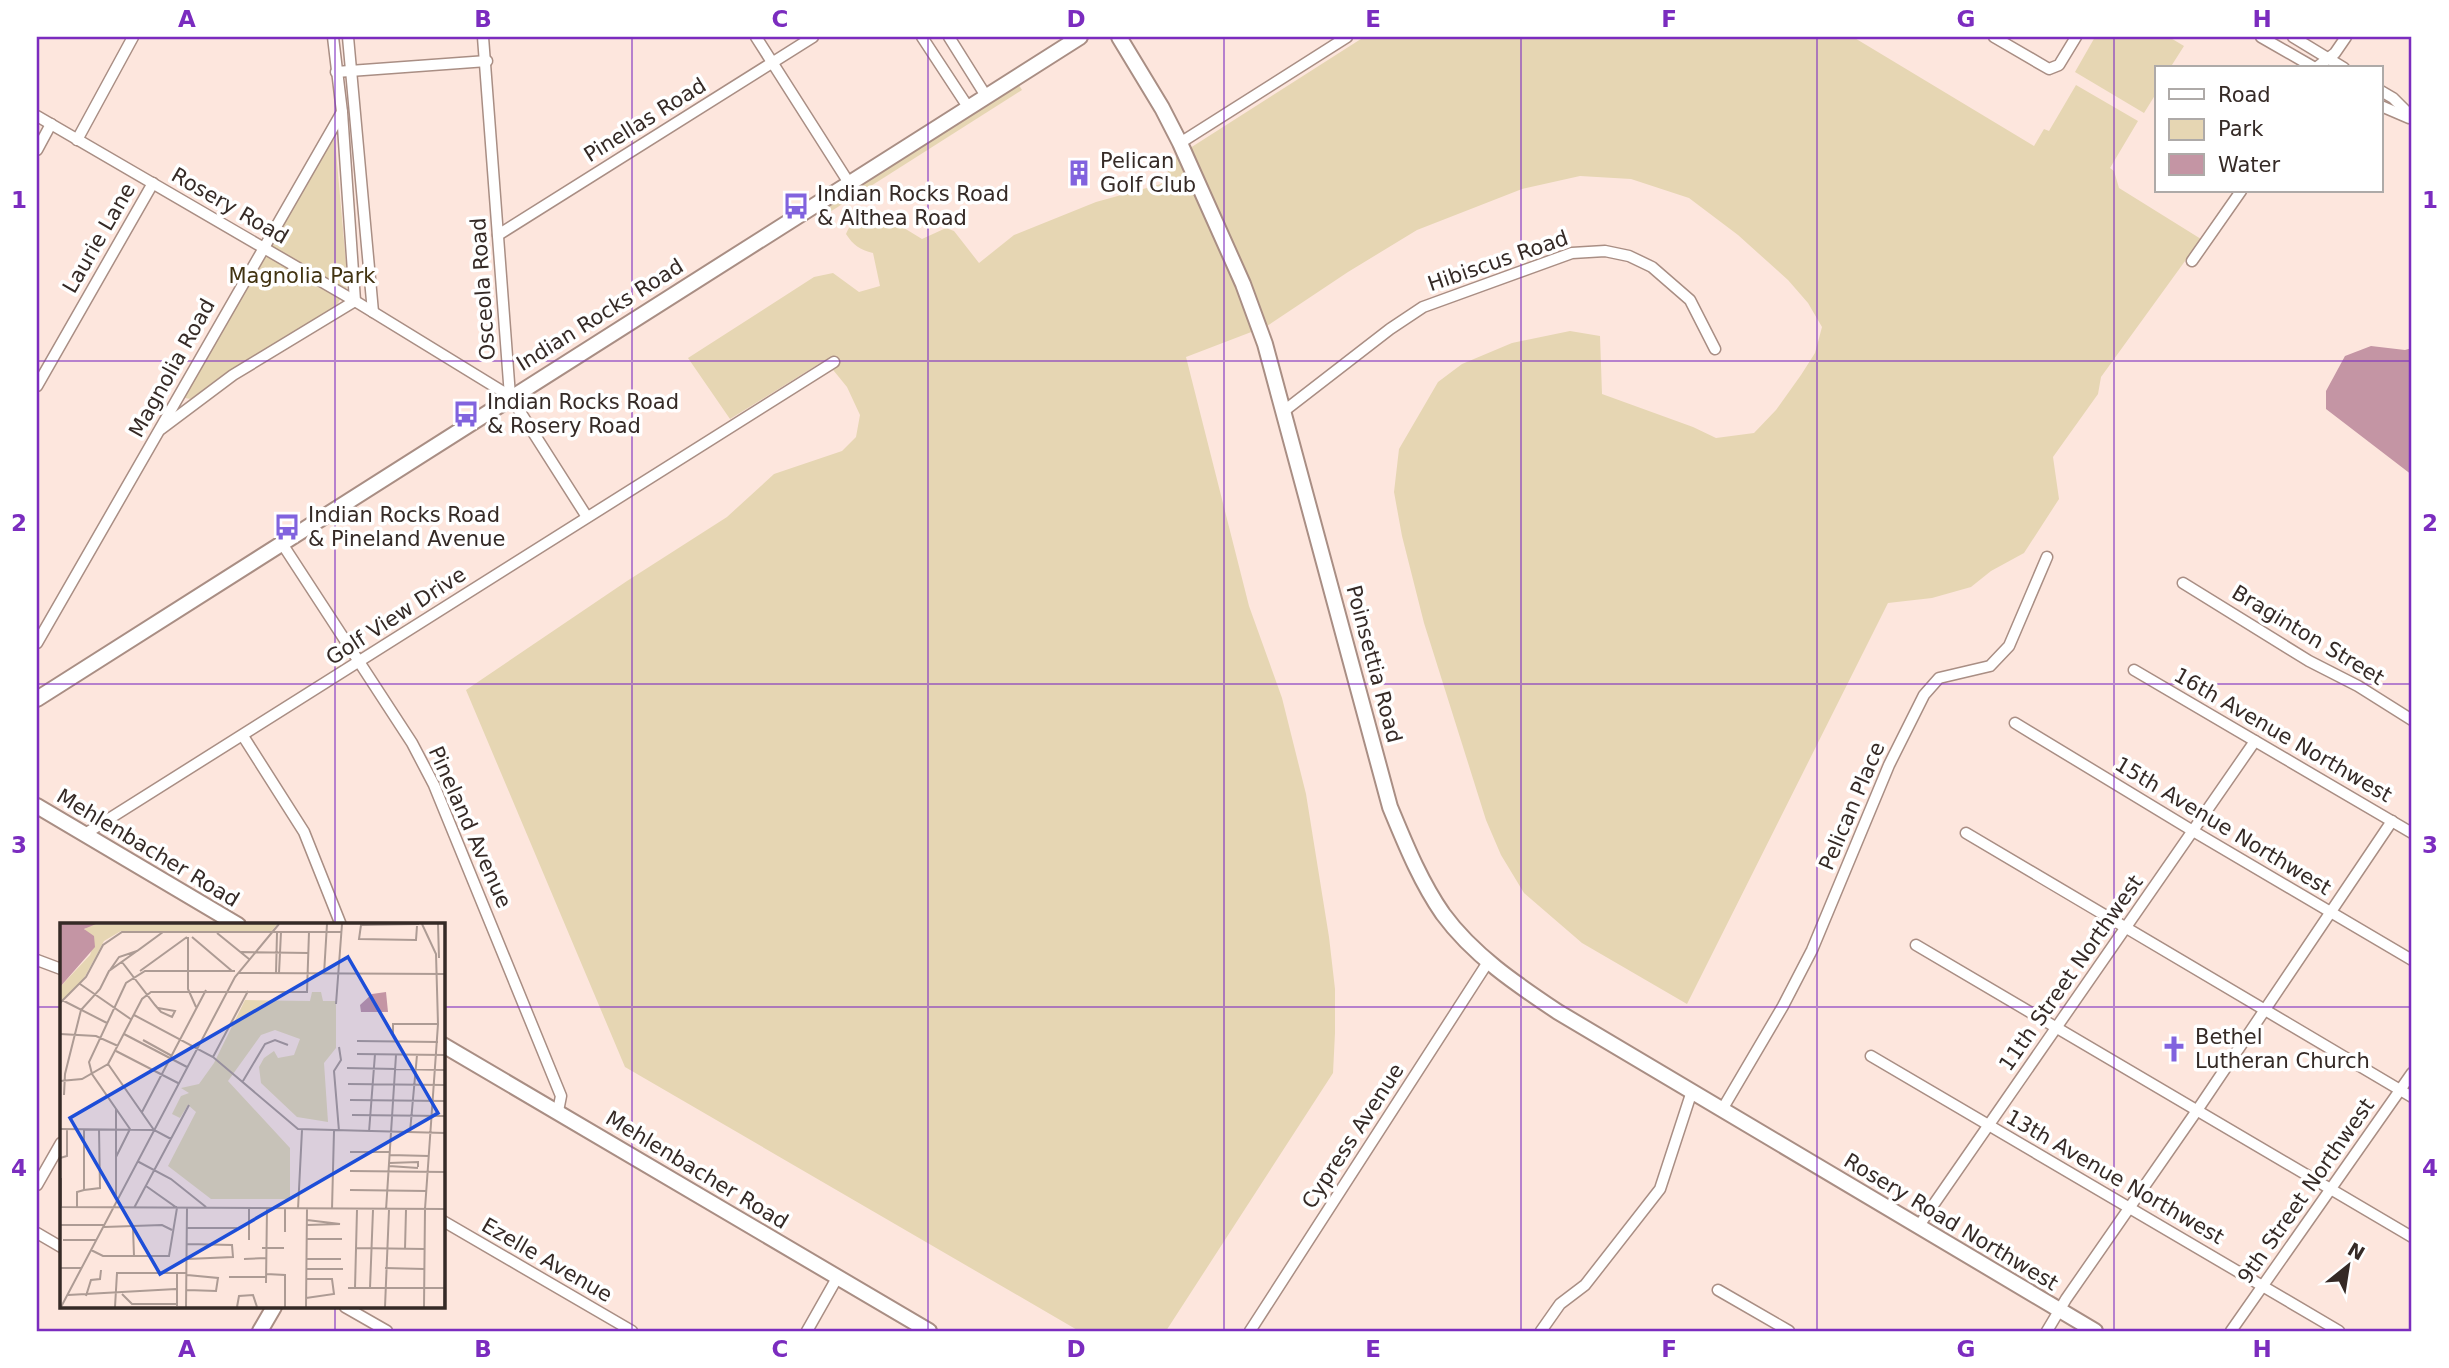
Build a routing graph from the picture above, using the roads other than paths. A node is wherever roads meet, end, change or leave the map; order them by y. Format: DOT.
graph roads {
  1 [pos="133,37"];
  2 [pos="333,37"];
  3 [pos="348,37"];
  4 [pos="483,37"];
  5 [pos="756,37"];
  6 [pos="813,37"];
  7 [pos="922,37"];
  8 [pos="949,37"];
  9 [pos="1080,37"];
  10 [pos="1119,37"];
  11 [pos="1348,37"];
  12 [pos="1994,37"];
  13 [pos="2076,37"];
  14 [pos="2261,37"];
  15 [pos="2292,37"];
  16 [pos="2346,37"];
  17 [pos="2329,59"];
  18 [pos="487,61"];
  19 [pos="772,63"];
  20 [pos="2312,66"];
  21 [pos="2318,66"];
  22 [pos="2341,66"];
  23 [pos="351,71"];
  24 [pos="336,72"];
  25 [pos="2382,92"];
  26 [pos="986,96"];
  27 [pos="2382,106"];
  28 [pos="968,107"];
  29 [pos="342,112"];
  30 [pos="37,116"];
  31 [pos="2412,118"];
  32 [pos="51,124"];
  33 [pos="77,140"];
  34 [pos="1180,142"];
  35 [pos="37,150"];
  36 [pos="153,183"];
  37 [pos="849,183"];
  38 [pos="2239,192"];
  39 [pos="498,235"];
  40 [pos="262,247"];
  41 [pos="2192,261"];
  42 [pos="355,301"];
  43 [pos="373,312"];
  44 [pos="1715,349"];
  45 [pos="834,362"];
  46 [pos="37,386"];
  47 [pos="510,396"];
  48 [pos="1284,411"];
  49 [pos="158,432"];
  50 [pos="587,517"];
  51 [pos="281,542"];
  52 [pos="2047,557"];
  53 [pos="2183,583"];
  54 [pos="37,643"];
  55 [pos="360,663"];
  56 [pos="2134,670"];
  57 [pos="37,699"];
  58 [pos="2412,720"];
  59 [pos="2015,723"];
  60 [pos="243,736"];
  61 [pos="2255,741"];
  62 [pos="37,806"];
  63 [pos="2392,821"];
  64 [pos="2193,831"];
  65 [pos="2412,833"];
  66 [pos="85,834"];
  67 [pos="1966,834"];
  68 [pos="2331,913"];
  69 [pos="236,923"];
  70 [pos="340,923"];
  71 [pos="2125,929"];
  72 [pos="1916,945"];
  73 [pos="37,960"];
  74 [pos="2412,960"];
  75 [pos="1488,962"];
  76 [pos="60,970"];
  77 [pos="2264,1011"];
  78 [pos="2056,1027"];
  79 [pos="444,1046"];
  80 [pos="1871,1056"];
  81 [pos="2412,1073"];
  82 [pos="2401,1090"];
  83 [pos="1692,1091"];
  84 [pos="2412,1097"];
  85 [pos="1723,1108"];
  86 [pos="2198,1109"];
  87 [pos="558,1111"];
  88 [pos="1988,1125"];
  89 [pos="60,1145"];
  90 [pos="1785,1149"];
  91 [pos="37,1185"];
  92 [pos="2332,1188"];
  93 [pos="2128,1208"];
  94 [pos="444,1222"];
  95 [pos="1918,1227"];
  96 [pos="37,1233"];
  97 [pos="2412,1237"];
  98 [pos="60,1246"];
  99 [pos="837,1278"];
  100 [pos="2264,1286"];
  101 [pos="1718,1290"];
  102 [pos="273,1308"];
  103 [pos="347,1308"];
  104 [pos="2059,1310"];
  105 [pos="260,1331"];
  106 [pos="387,1331"];
  107 [pos="632,1331"];
  108 [pos="807,1331"];
  109 [pos="929,1331"];
  110 [pos="1250,1331"];
  111 [pos="1541,1331"];
  112 [pos="1789,1331"];
  113 [pos="2047,1331"];
  114 [pos="2095,1331"];
  115 [pos="2231,1331"];
  116 [pos="2339,1331"];
  1 -- 33 [label="street"];
  2 -- 24 [label="street"];
  3 -- 23 [label="street"];
  4 -- 18 [label="street, Osceola Road"];
  5 -- 19 [label="street"];
  6 -- 19 [label="street, Pinellas Road"];
  7 -- 28 [label="street"];
  8 -- 26 [label="street"];
  9 -- 26 [label="street, Indian Rocks Road"];
  10 -- 34 [label="street, Poinsettia Road"];
  11 -- 34 [label="street"];
  12 -- 13 [label="street"];
  14 -- 20 [label="street"];
  15 -- 17 [label="street"];
  16 -- 17 [label="street"];
  17 -- 21 [label="street"];
  17 -- 22 [label="street"];
  18 -- 23 [label="street"];
  18 -- 39 [label="street, Osceola Road"];
  19 -- 37 [label="street"];
  19 -- 39 [label="street, Pinellas Road"];
  23 -- 24 [label="street"];
  23 -- 43 [label="street"];
  24 -- 29 [label="street"];
  25 -- 31 [label="street"];
  26 -- 28 [label="street, Indian Rocks Road"];
  27 -- 31 [label="street"];
  28 -- 37 [label="street, Indian Rocks Road"];
  29 -- 40 [label="street, Magnolia Road"];
  29 -- 42 [label="street"];
  30 -- 32 [label="street, Rosery Road"];
  32 -- 33 [label="street, Rosery Road"];
  32 -- 35 [label="street"];
  33 -- 36 [label="street, Rosery Road"];
  34 -- 48 [label="street, Poinsettia Road"];
  36 -- 40 [label="street, Rosery Road"];
  36 -- 46 [label="street, Laurie Lane"];
  37 -- 47 [label="street, Indian Rocks Road"];
  38 -- 41 [label="street"];
  39 -- 47 [label="street, Osceola Road"];
  40 -- 42 [label="street, Rosery Road"];
  40 -- 49 [label="street, Magnolia Road"];
  42 -- 43 [label="street, Rosery Road"];
  42 -- 49 [label="street"];
  43 -- 47 [label="street, Rosery Road"];
  44 -- 48 [label="street, Hibiscus Road"];
  45 -- 50 [label="street, Golf View Drive"];
  47 -- 50 [label="street, Osceola Road"];
  47 -- 51 [label="street, Indian Rocks Road"];
  48 -- 75 [label="street, Poinsettia Road"];
  49 -- 54 [label="street, Magnolia Road"];
  50 -- 55 [label="street, Golf View Drive"];
  51 -- 55 [label="street, Pineland Avenue"];
  51 -- 57 [label="street, Indian Rocks Road"];
  52 -- 85 [label="street, Pelican Place"];
  53 -- 58 [label="street, Braginton Street"];
  55 -- 60 [label="street, Golf View Drive"];
  55 -- 87 [label="street, Pineland Avenue"];
  56 -- 61 [label="street, 16th Avenue Northwest"];
  59 -- 64 [label="street, 15th Avenue Northwest"];
  60 -- 66 [label="street, Golf View Drive"];
  60 -- 70 [label="street"];
  61 -- 63 [label="street, 16th Avenue Northwest"];
  61 -- 64 [label="street, 11th Street Northwest"];
  62 -- 66 [label="street, Mehlenbacher Road"];
  63 -- 65 [label="street, 16th Avenue Northwest"];
  63 -- 68 [label="street"];
  64 -- 68 [label="street, 15th Avenue Northwest"];
  64 -- 71 [label="street, 11th Street Northwest"];
  66 -- 69 [label="street, Mehlenbacher Road"];
  67 -- 71 [label="street"];
  68 -- 74 [label="street, 15th Avenue Northwest"];
  68 -- 77 [label="street"];
  71 -- 77 [label="street"];
  71 -- 78 [label="street, 11th Street Northwest"];
  72 -- 78 [label="street"];
  73 -- 76 [label="street"];
  75 -- 83 [label="street, Poinsettia Road"];
  75 -- 110 [label="street, Cypress Avenue"];
  77 -- 82 [label="street"];
  77 -- 86 [label="street"];
  78 -- 86 [label="street"];
  78 -- 88 [label="street, 11th Street Northwest"];
  79 -- 87 [label="street, Mehlenbacher Road"];
  80 -- 88 [label="street, 13th Avenue Northwest"];
  81 -- 82 [label="street, 9th Street Northwest"];
  82 -- 84 [label="street"];
  82 -- 92 [label="street, 9th Street Northwest"];
  83 -- 85 [label="street, Poinsettia Road"];
  83 -- 111 [label="street"];
  85 -- 90 [label="street, Poinsettia Road"];
  86 -- 92 [label="street"];
  86 -- 93 [label="street"];
  87 -- 99 [label="street, Mehlenbacher Road"];
  88 -- 93 [label="street, 13th Avenue Northwest"];
  88 -- 95 [label="street, 11th Street Northwest"];
  89 -- 91 [label="street"];
  90 -- 95 [label="street, Rosery Road Northwest"];
  92 -- 97 [label="street"];
  92 -- 100 [label="street, 9th Street Northwest"];
  93 -- 100 [label="street, 13th Avenue Northwest"];
  93 -- 104 [label="street"];
  94 -- 107 [label="street, Ezelle Avenue"];
  95 -- 104 [label="street, Rosery Road Northwest"];
  96 -- 98 [label="street"];
  99 -- 108 [label="street"];
  99 -- 109 [label="street, Mehlenbacher Road"];
  100 -- 115 [label="street, 9th Street Northwest"];
  100 -- 116 [label="street, 13th Avenue Northwest"];
  101 -- 112 [label="street"];
  102 -- 105 [label="street"];
  103 -- 106 [label="street"];
  104 -- 113 [label="street"];
  104 -- 114 [label="street, Rosery Road Northwest"];
}
